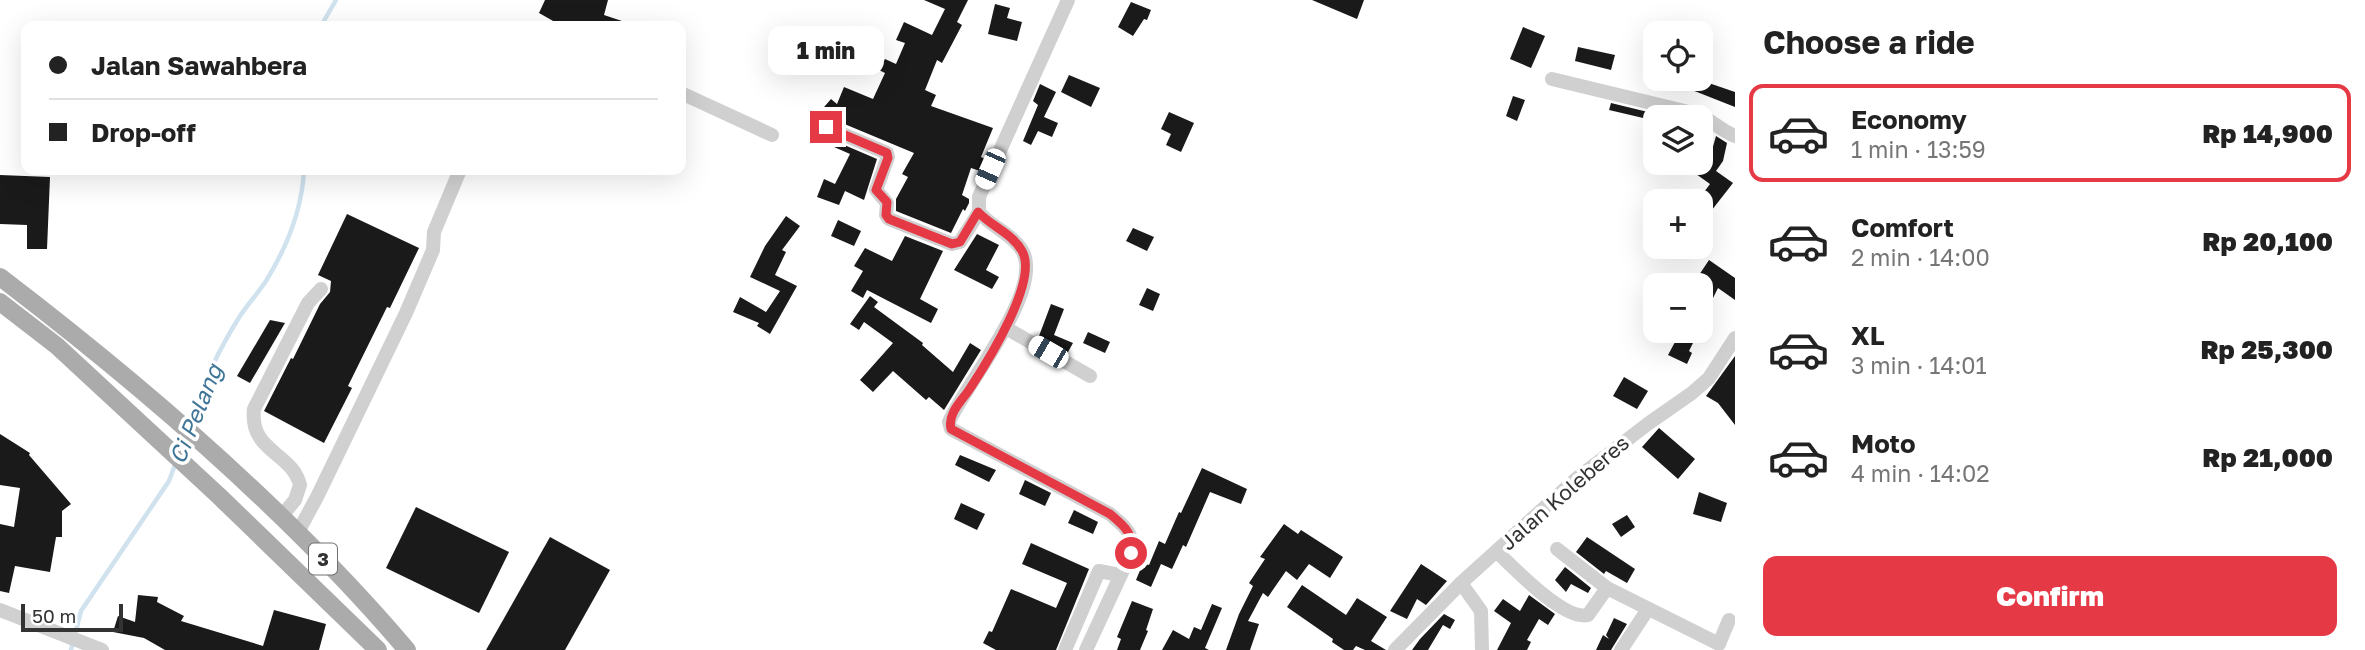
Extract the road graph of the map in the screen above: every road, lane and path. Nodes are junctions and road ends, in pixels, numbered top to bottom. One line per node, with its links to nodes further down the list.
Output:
1 (1068, 0): 8 (street)
2 (1552, 79): 6 (street)
3 (686, 95): 5 (street)
4 (826, 127): 8 (street)
5 (772, 135)
6 (1735, 136)
7 (458, 175): 16 (street)
8 (978, 212): 12 (street)
9 (0, 277): 15 (main road, 3)
10 (321, 289): 15 (street)
11 (0, 302): 27 (main road, 3)
12 (1006, 328): 14 (street); 19 (street)
13 (1735, 338): 18 (street, Jalan Koleberes)
14 (1090, 376)
15 (280, 518): 16 (main road, 3)
16 (297, 534): 28 (main road, 3)
17 (1557, 549): 21 (street)
18 (1497, 552): 20 (street, Jalan Koleberes); 21 (street)
19 (1120, 575): 29 (street); 30 (street)
20 (1461, 583): 31 (street, Jalan Koleberes); 32 (street)
21 (1607, 588): 22 (street)
22 (1648, 609): 25 (street); 33 (street)
23 (0, 610): 26 (street)
24 (1729, 620): 25 (street)
25 (1717, 647)
26 (98, 649)
27 (378, 650)
28 (407, 650)
29 (1065, 650)
30 (1086, 650)
31 (1395, 650)
32 (1482, 650)
33 (1622, 650)

